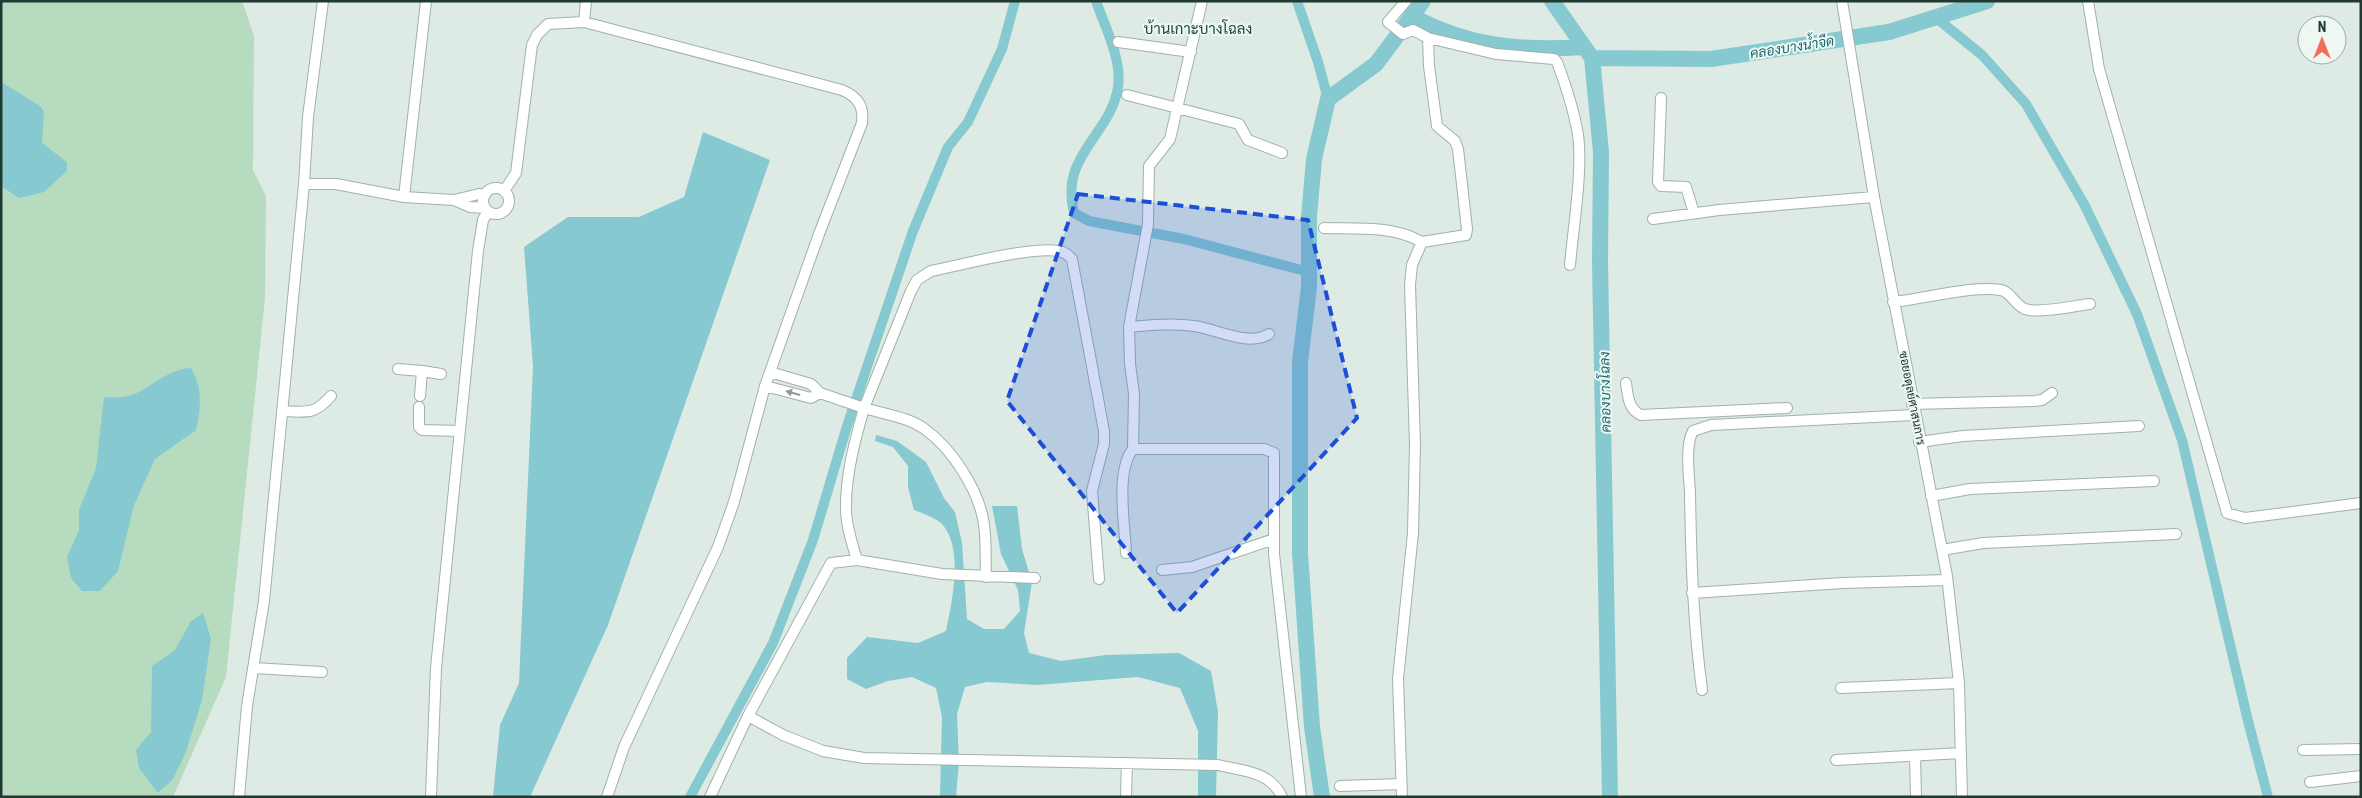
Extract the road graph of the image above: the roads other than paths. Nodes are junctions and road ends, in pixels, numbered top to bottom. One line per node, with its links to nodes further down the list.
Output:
1 (324, 1): 16 (street)
2 (426, 1): 19 (street)
3 (586, 1): 8 (street)
4 (1202, 1): 11 (street)
5 (1406, 1): 9 (street)
6 (1842, 1): 20 (street, ซอยอดุลย์ศาสนการ)
7 (2088, 1): 54 (street)
8 (584, 22): 17 (street); 34 (street)
9 (1428, 38): 26 (street); 27 (street)
10 (1118, 42): 11 (street)
11 (1191, 52): 14 (street)
12 (1127, 95): 14 (street)
13 (1661, 98): 23 (street)
14 (1178, 110): 15 (street); 30 (street)
15 (1282, 153)
16 (304, 184): 19 (street); 46 (street)
17 (504, 191): 18 (street); 22 (street)
18 (484, 195): 21 (street); 22 (street)
19 (404, 197): 21 (street)
20 (1874, 197): 23 (street); 28 (street, ซอยอดุลย์ศาสนการ)
21 (454, 200): 22 (street)
22 (486, 210): 49 (street)
23 (1694, 213): 24 (street)
24 (1653, 219)
25 (1324, 228): 26 (street)
26 (1422, 242): 80 (street)
27 (1570, 265)
28 (1894, 302): 29 (street); 42 (street, ซอยอดุลย์ศาสนการ)
29 (2090, 304)
30 (1129, 327): 31 (street); 51 (street)
31 (1269, 334)
32 (398, 369): 33 (street)
33 (422, 371): 35 (street); 41 (street)
34 (770, 372): 37 (street); 39 (street)
35 (441, 374)
36 (1626, 383): 45 (street)
37 (765, 386): 39 (street, one-way to 37); 84 (street)
38 (2052, 392): 42 (street)
39 (820, 393): 43 (street)
40 (331, 396): 46 (street)
41 (420, 396)
42 (1912, 404): 47 (street, ซอยอดุลย์ศาสนการ)
43 (860, 407): 59 (street); 61 (street); 63 (street)
44 (420, 408): 49 (street)
45 (1787, 408)
46 (282, 411): 66 (street)
47 (1914, 415): 50 (street, ซอยอดุลย์ศาสนการ); 65 (street)
48 (2139, 426): 50 (street)
49 (460, 430): 83 (street)
50 (1920, 442): 53 (street, ซอยอดุลย์ศาสนการ)
51 (1133, 449): 56 (street); 58 (street)
52 (2154, 481): 53 (street)
53 (1931, 496): 57 (street, ซอยอดุลย์ศาสนการ)
54 (2361, 503)
55 (2176, 534): 57 (street)
56 (1274, 539): 60 (street); 88 (street)
57 (1942, 550): 64 (street, ซอยอดุลย์ศาสนการ)
58 (1126, 553)
59 (857, 560): 61 (street); 71 (street)
60 (1162, 570)
61 (986, 577): 62 (street)
62 (1035, 578)
63 (1099, 579)
64 (1947, 580): 65 (street); 68 (street, ซอยอดุลย์ศาสนการ)
65 (1692, 593): 70 (street)
66 (253, 668): 67 (street); 82 (street)
67 (322, 672)
68 (1959, 683): 69 (street); 74 (street, ซอยอดุลย์ศาสนการ)
69 (1841, 688)
70 (1702, 690)
71 (748, 716): 77 (street); 85 (street)
72 (2361, 749): 73 (street)
73 (2303, 750)
74 (1961, 753): 75 (street); 91 (street, ซอยอดุลย์ศาสนการ)
75 (1915, 756): 76 (street); 90 (street)
76 (1836, 760)
77 (1127, 763): 86 (street); 87 (street)
78 (2361, 776): 79 (street)
79 (2310, 782)
80 (1401, 784): 81 (street); 89 (street)
81 (1340, 786)
82 (239, 797)
83 (431, 797)
84 (608, 797)
85 (710, 797)
86 (1126, 797)
87 (1282, 797)
88 (1301, 797)
89 (1402, 797)
90 (1916, 797)
91 (1962, 797)

